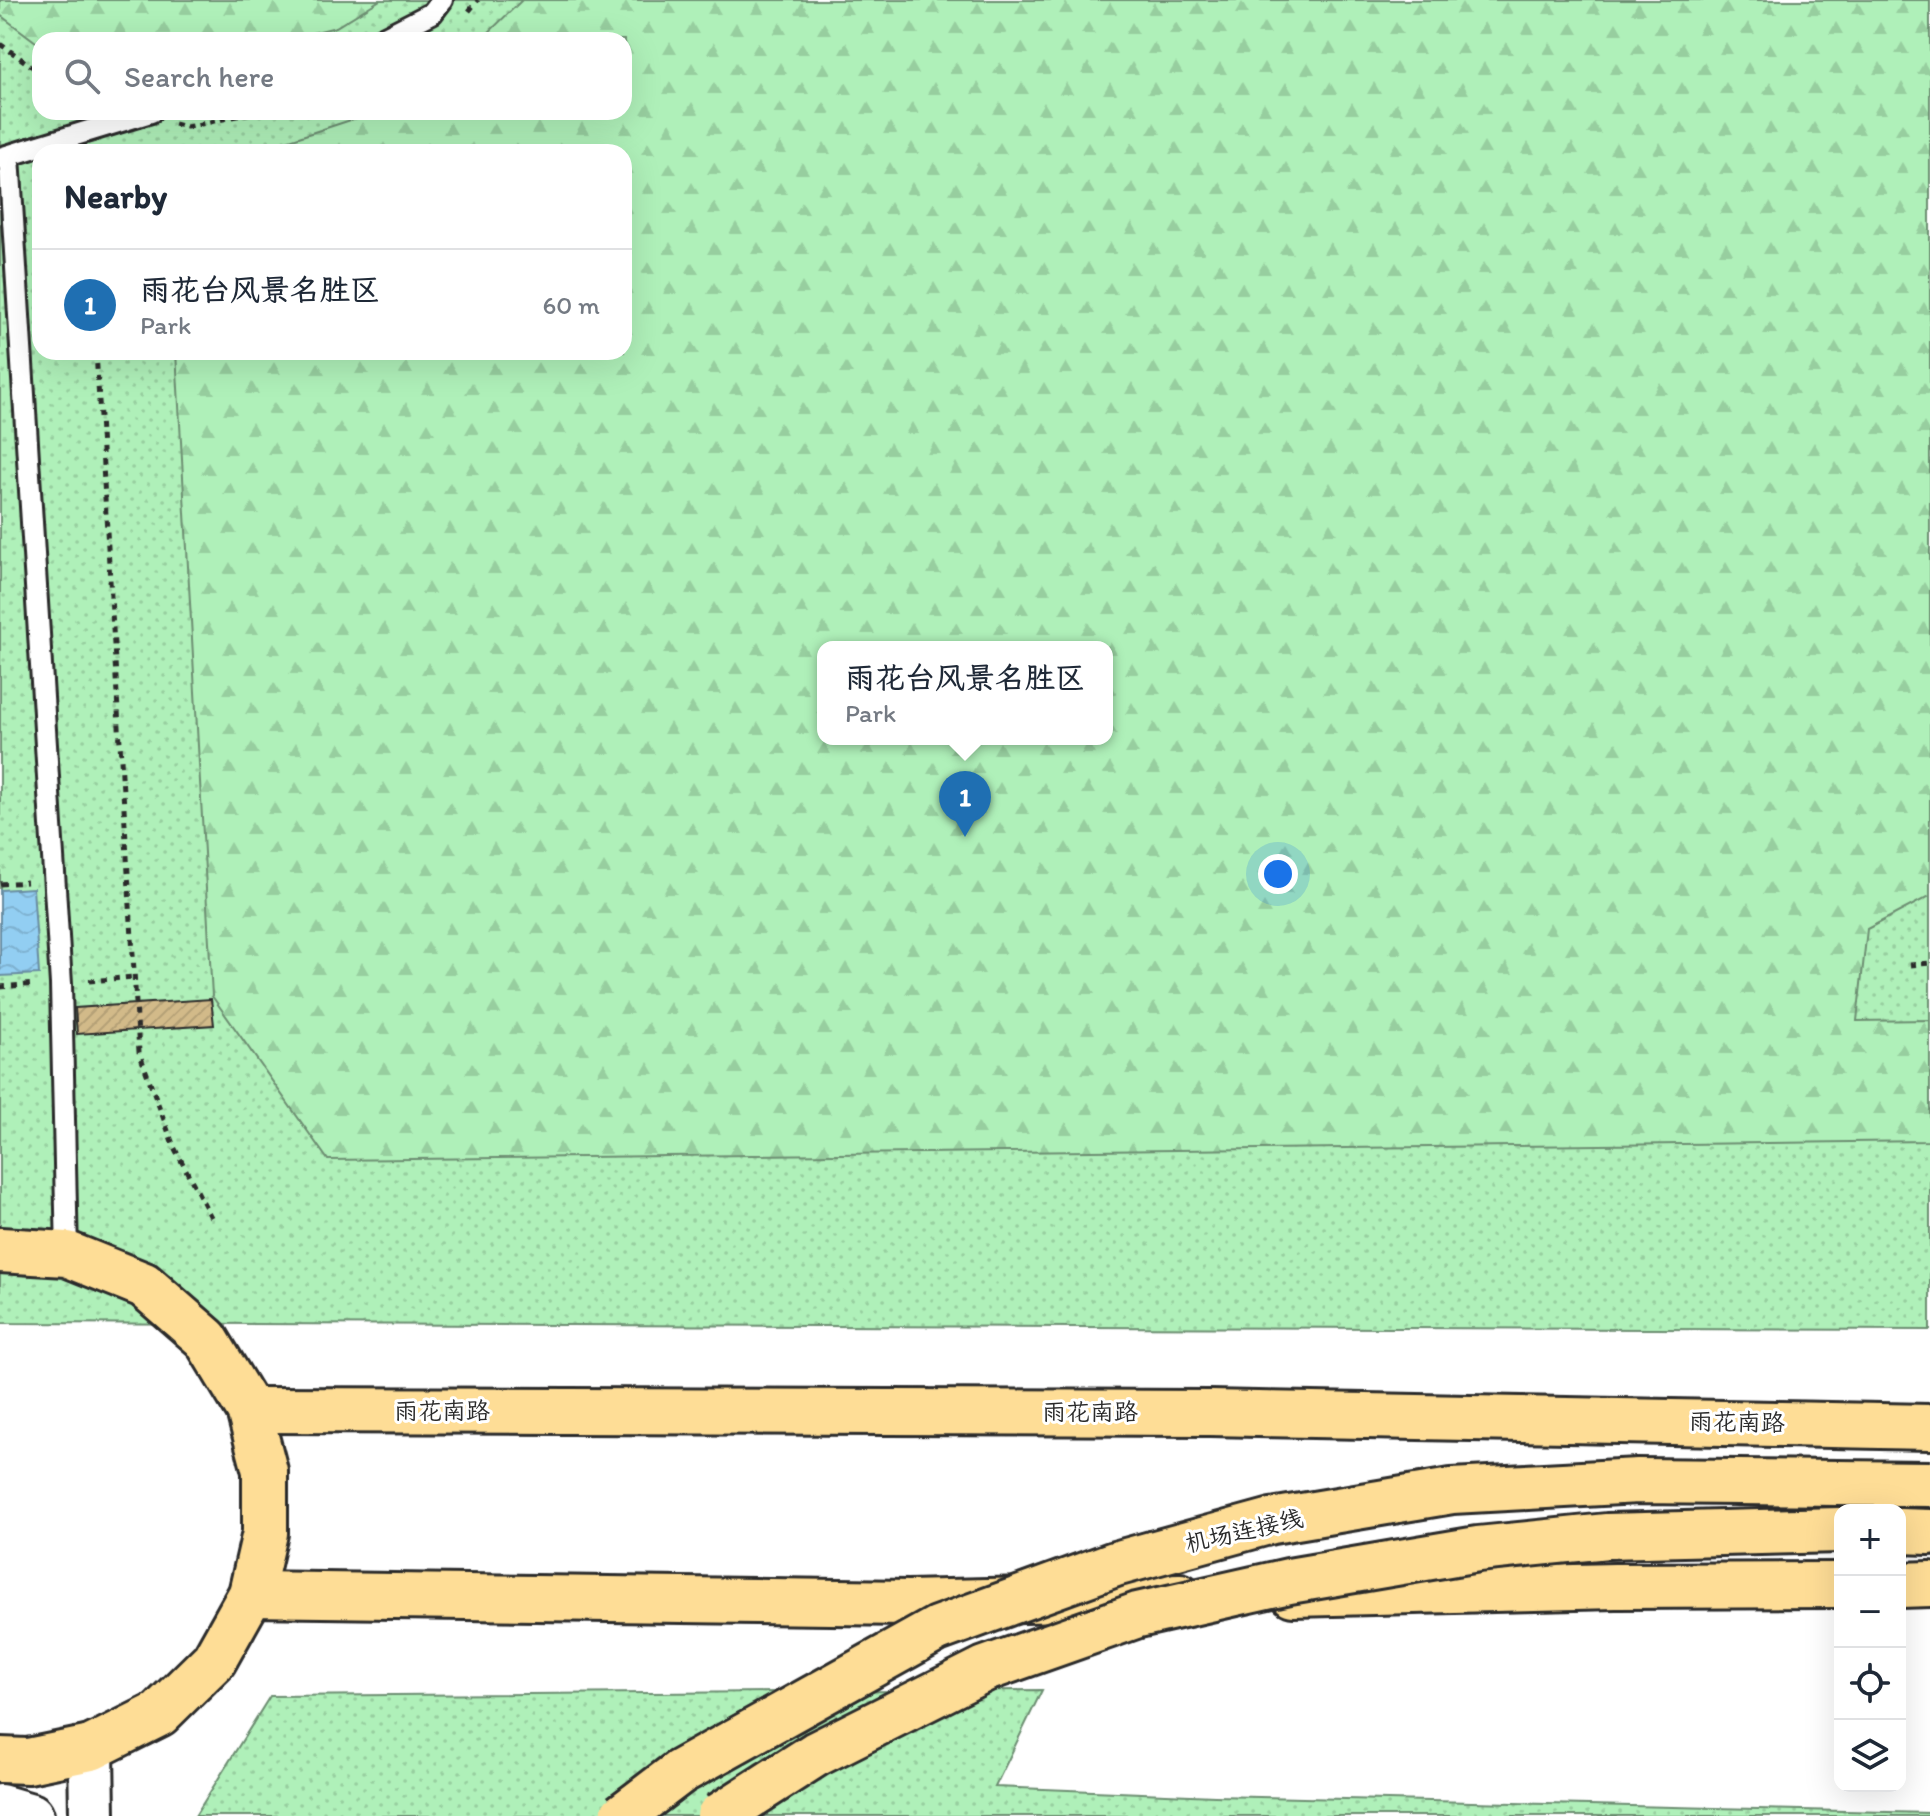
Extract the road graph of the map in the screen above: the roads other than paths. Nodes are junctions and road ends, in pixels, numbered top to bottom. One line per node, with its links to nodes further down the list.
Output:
1 (442, 0): 2 (lane)
2 (395, 32)
3 (124, 120): 4 (lane)
4 (46, 144)
5 (32, 148): 6 (lane)
6 (4, 157): 8 (lane)
7 (0, 1250): 8 (main road)
8 (67, 1254): 9 (main road)
9 (249, 1410): 10 (main road, 雨花南路); 18 (main road)
10 (1930, 1427)
11 (1930, 1484): 24 (main road, 机场连接线, bridge)
12 (1834, 1530): 25 (main road, bridge)
13 (1906, 1531): 14 (main road)
14 (1930, 1532)
15 (1930, 1584): 17 (main road)
16 (1834, 1585): 18 (main road)
17 (1906, 1585)
18 (251, 1594): 19 (main road)
19 (91, 1748): 20 (main road); 23 (main road)
20 (0, 1760)
21 (0, 1807): 22 (main road)
22 (31, 1816)
23 (92, 1816)
24 (622, 1816)
25 (719, 1816)

